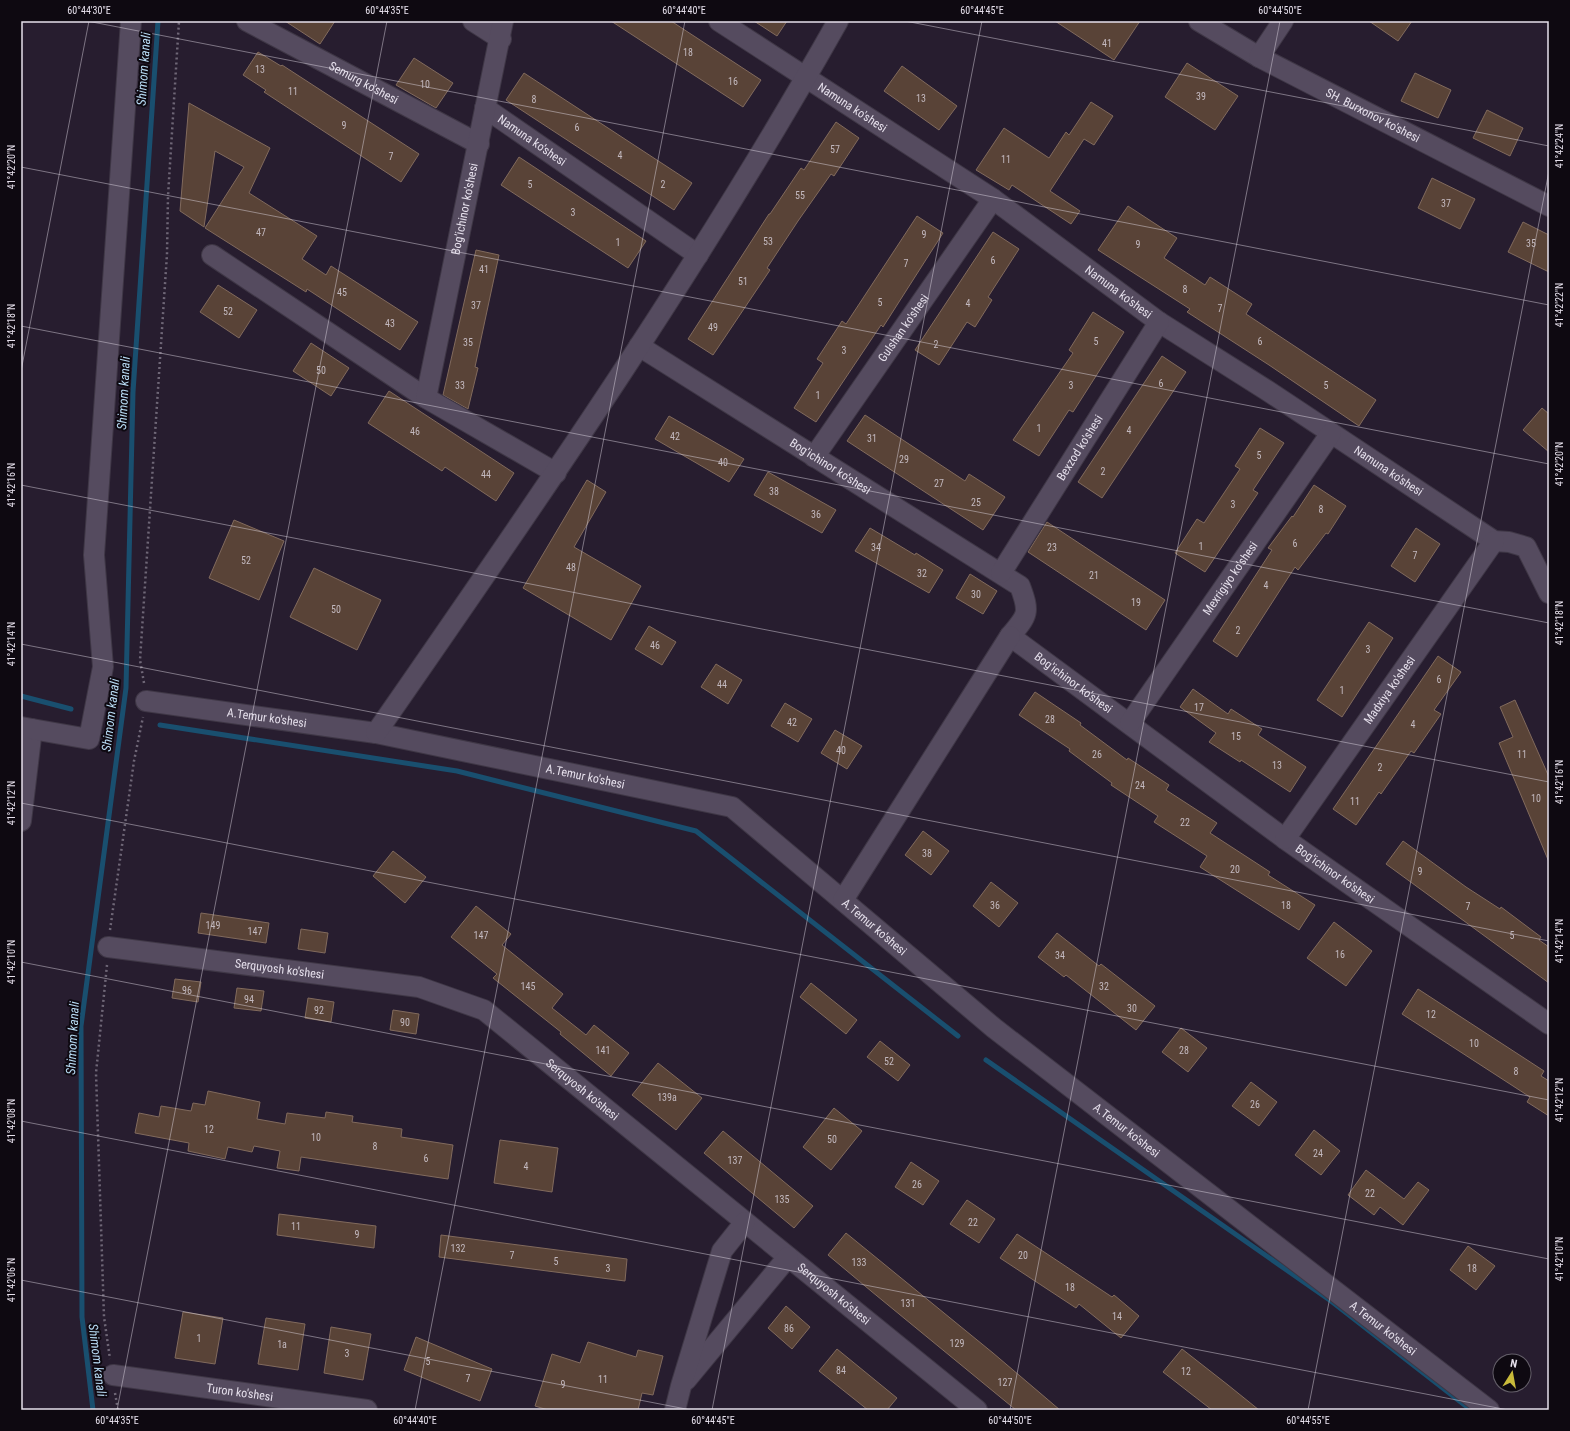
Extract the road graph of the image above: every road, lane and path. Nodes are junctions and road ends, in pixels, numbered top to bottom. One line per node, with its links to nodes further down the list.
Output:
1 (130, 21): 29 (street)
2 (248, 21): 12 (street, Semurg ko'shesi)
3 (473, 21): 8 (street)
4 (719, 21): 10 (street, Namuna ko'shesi)
5 (838, 21): 10 (street)
6 (1199, 21): 9 (street, SH. Burxonov ko'shesi)
7 (1283, 21): 9 (street)
8 (502, 30): 11 (street, Bog'ichinor ko'shesi)
9 (1259, 57): 14 (street, SH. Burxonov ko'shesi)
10 (807, 77): 13 (street, Namuna ko'shesi); 16 (street)
11 (485, 108): 12 (street, Bog'ichinor ko'shesi); 16 (street, Namuna ko'shesi)
12 (479, 144): 19 (street, Bog'ichinor ko'shesi)
13 (993, 199): 17 (street, Namuna ko'shesi); 21 (street, Gulshan ko'shesi)
14 (1549, 206)
15 (212, 255): 19 (street)
16 (698, 255): 18 (street)
17 (1159, 322): 20 (street, Namuna ko'shesi); 24 (street, Bexzod ko'shesi)
18 (639, 346): 21 (street, Bog'ichinor ko'shesi); 22 (street)
19 (426, 398): 22 (street)
20 (1331, 433): 23 (street, Namuna ko'shesi); 28 (street, Mexrigiyo ko'shesi)
21 (814, 457): 24 (street, Bog'ichinor ko'shesi)
22 (556, 473): 30 (street)
23 (1494, 541): 25 (street, Namuna ko'shesi); 32 (street, Madxiya ko'shesi)
24 (1001, 573): 26 (street, Bog'ichinor ko'shesi)
25 (1549, 594)
26 (1010, 636): 28 (street, Bog'ichinor ko'shesi); 33 (street)
27 (146, 701): 30 (street, A.Temur ko'shesi)
28 (1130, 723): 32 (street, Bog'ichinor ko'shesi)
29 (27, 728): 31 (street)
30 (376, 733): 33 (street, A.Temur ko'shesi)
31 (21, 821)
32 (1285, 839): 35 (street, Bog'ichinor ko'shesi)
33 (843, 900): 43 (street, A.Temur ko'shesi)
34 (108, 947): 36 (street, Serquyosh ko'shesi)
35 (1549, 1024)
36 (745, 1222): 37 (street, Serquyosh ko'shesi); 39 (street)
37 (788, 1257): 39 (street); 42 (street, Serquyosh ko'shesi)
38 (113, 1375): 40 (street, Turon ko'shesi)
39 (680, 1386): 41 (street)
40 (367, 1410)
41 (675, 1410)
42 (976, 1410)
43 (1489, 1410)

